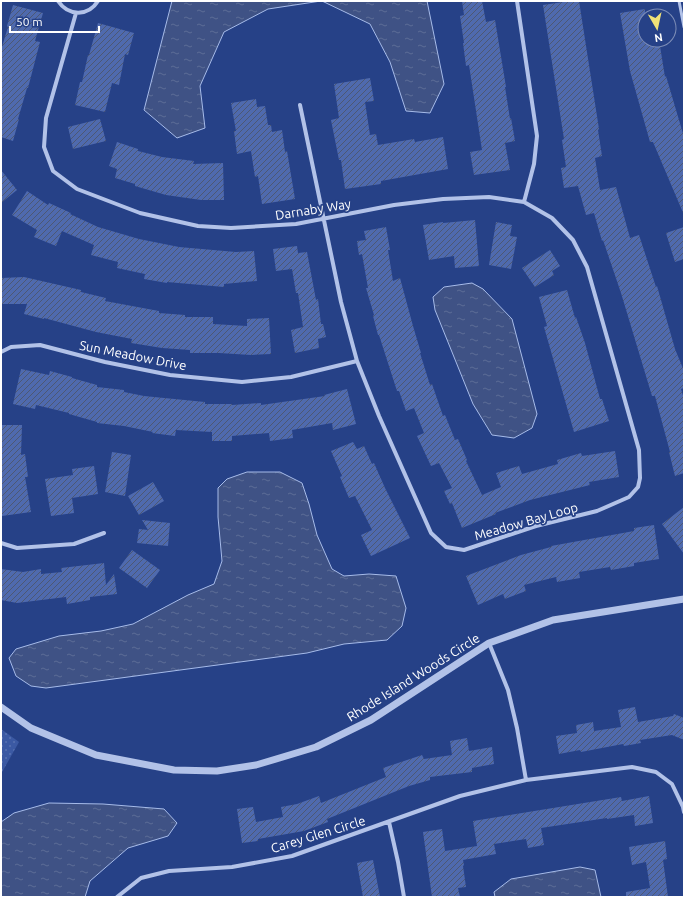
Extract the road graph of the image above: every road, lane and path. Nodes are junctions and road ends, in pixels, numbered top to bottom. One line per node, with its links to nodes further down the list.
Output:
1 (58, 1): 5 (street)
2 (98, 1): 5 (street)
3 (517, 1): 8 (street)
4 (679, 1): 6 (lane)
5 (76, 13): 9 (street, Darnaby Way)
6 (684, 27)
7 (300, 105): 9 (street, Meadow Bay Loop)
8 (524, 202): 9 (street, Darnaby Way); 11 (street, Meadow Bay Loop)
9 (324, 218): 11 (street, Meadow Bay Loop)
10 (1, 352): 11 (street, Sun Meadow Drive)
11 (356, 361)
12 (104, 533): 13 (street)
13 (1, 543)
14 (684, 599): 15 (street, Rhode Island Woods Circle)
15 (489, 643): 16 (street, Rhode Island Woods Circle); 17 (street)
16 (1, 706)
17 (526, 780): 18 (street, Carey Glen Circle); 19 (street, Carey Glen Circle)
18 (684, 812)
19 (389, 822): 20 (street, Carey Glen Circle); 21 (street)
20 (117, 897)
21 (404, 897)

